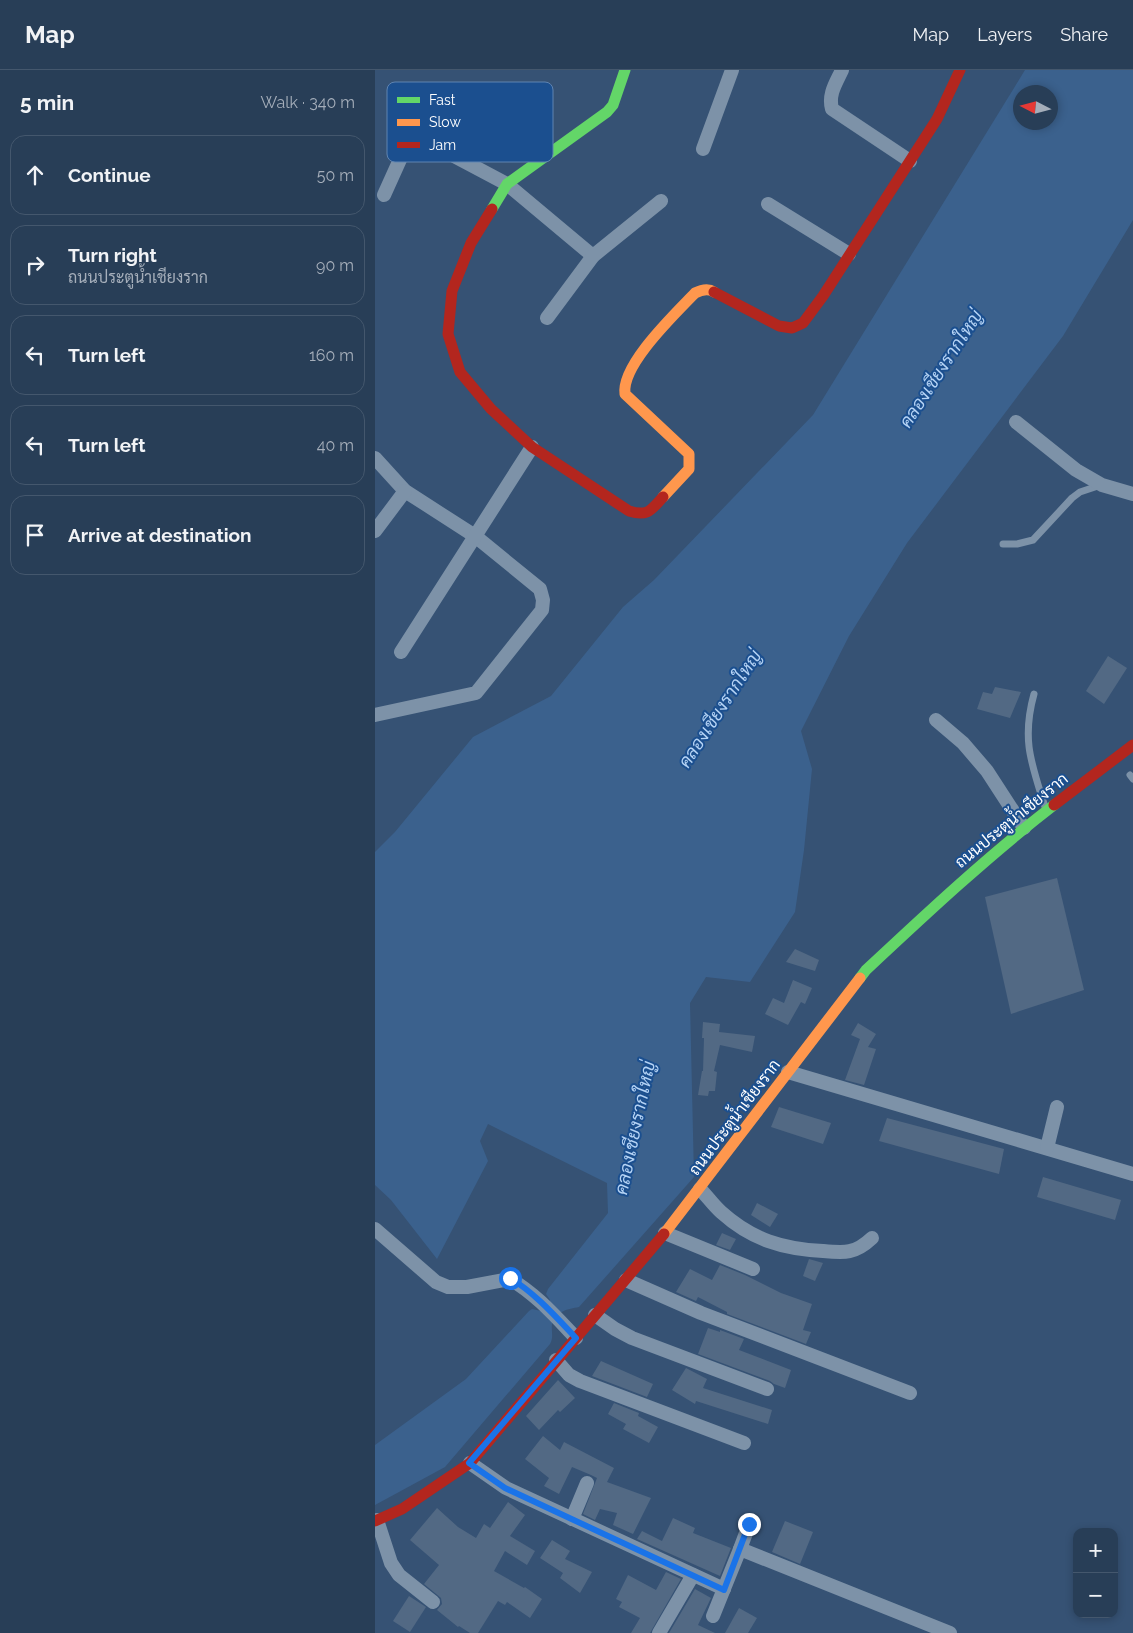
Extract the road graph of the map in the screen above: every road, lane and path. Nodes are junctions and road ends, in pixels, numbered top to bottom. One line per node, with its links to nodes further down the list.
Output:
1 (625, 70): 6 (street)
2 (732, 70): 5 (street)
3 (843, 70): 7 (street)
4 (960, 70): 7 (street)
5 (703, 149)
6 (553, 151)
7 (910, 161): 15 (street)
8 (399, 162): 12 (street)
9 (466, 162): 11 (street)
10 (538, 162): 11 (street)
11 (507, 184): 16 (street); 19 (street)
12 (384, 195)
13 (661, 202): 16 (street)
14 (768, 204): 15 (street)
15 (849, 254): 19 (street)
16 (593, 256): 17 (street)
17 (547, 318)
18 (1016, 422): 21 (street)
19 (532, 447): 25 (street)
20 (375, 458): 22 (street)
21 (1102, 485): 23 (street); 26 (lane)
22 (405, 491): 24 (street); 25 (street)
23 (1133, 494)
24 (375, 531)
25 (475, 536): 27 (street); 29 (street)
26 (1003, 544)
27 (401, 652)
28 (1033, 694): 32 (lane)
29 (375, 715)
30 (936, 720): 33 (street)
31 (1133, 745): 32 (street, ถนนประตูน้ำเชียงราก)
32 (1046, 810): 33 (street, ถนนประตูน้ำเชียงราก)
33 (1024, 828): 34 (street, ถนนประตูน้ำเชียงราก)
34 (788, 1072): 36 (street); 38 (street, ถนนประตูน้ำเชียงราก)
35 (1057, 1107): 36 (street)
36 (1047, 1148): 37 (street)
37 (1133, 1174)
38 (700, 1189): 40 (street, ถนนประตูน้ำเชียงราก); 41 (street)
39 (375, 1229): 45 (street)
40 (665, 1233): 42 (street); 43 (street, ถนนประตูน้ำเชียงราก)
41 (872, 1238)
42 (753, 1269)
43 (626, 1280): 44 (street, ถนนประตูน้ำเชียงราก); 48 (street)
44 (595, 1315): 45 (street, ถนนประตูน้ำเชียงราก); 47 (street)
45 (576, 1338): 46 (street, ถนนประตูน้ำเชียงราก)
46 (556, 1360): 49 (street); 50 (street, ถนนประตูน้ำเชียงราก)
47 (767, 1389)
48 (910, 1393)
49 (744, 1444)
50 (469, 1463): 52 (street); 53 (street, ถนนประตูน้ำเชียงราก)
51 (587, 1483): 52 (street)
52 (572, 1519): 56 (street)
53 (376, 1520): 58 (street)
54 (749, 1524): 55 (street)
55 (740, 1550): 57 (street); 61 (street)
56 (693, 1575): 57 (street); 60 (street)
57 (724, 1590): 59 (street)
58 (433, 1602)
59 (713, 1616)
60 (659, 1633)
61 (950, 1633)

